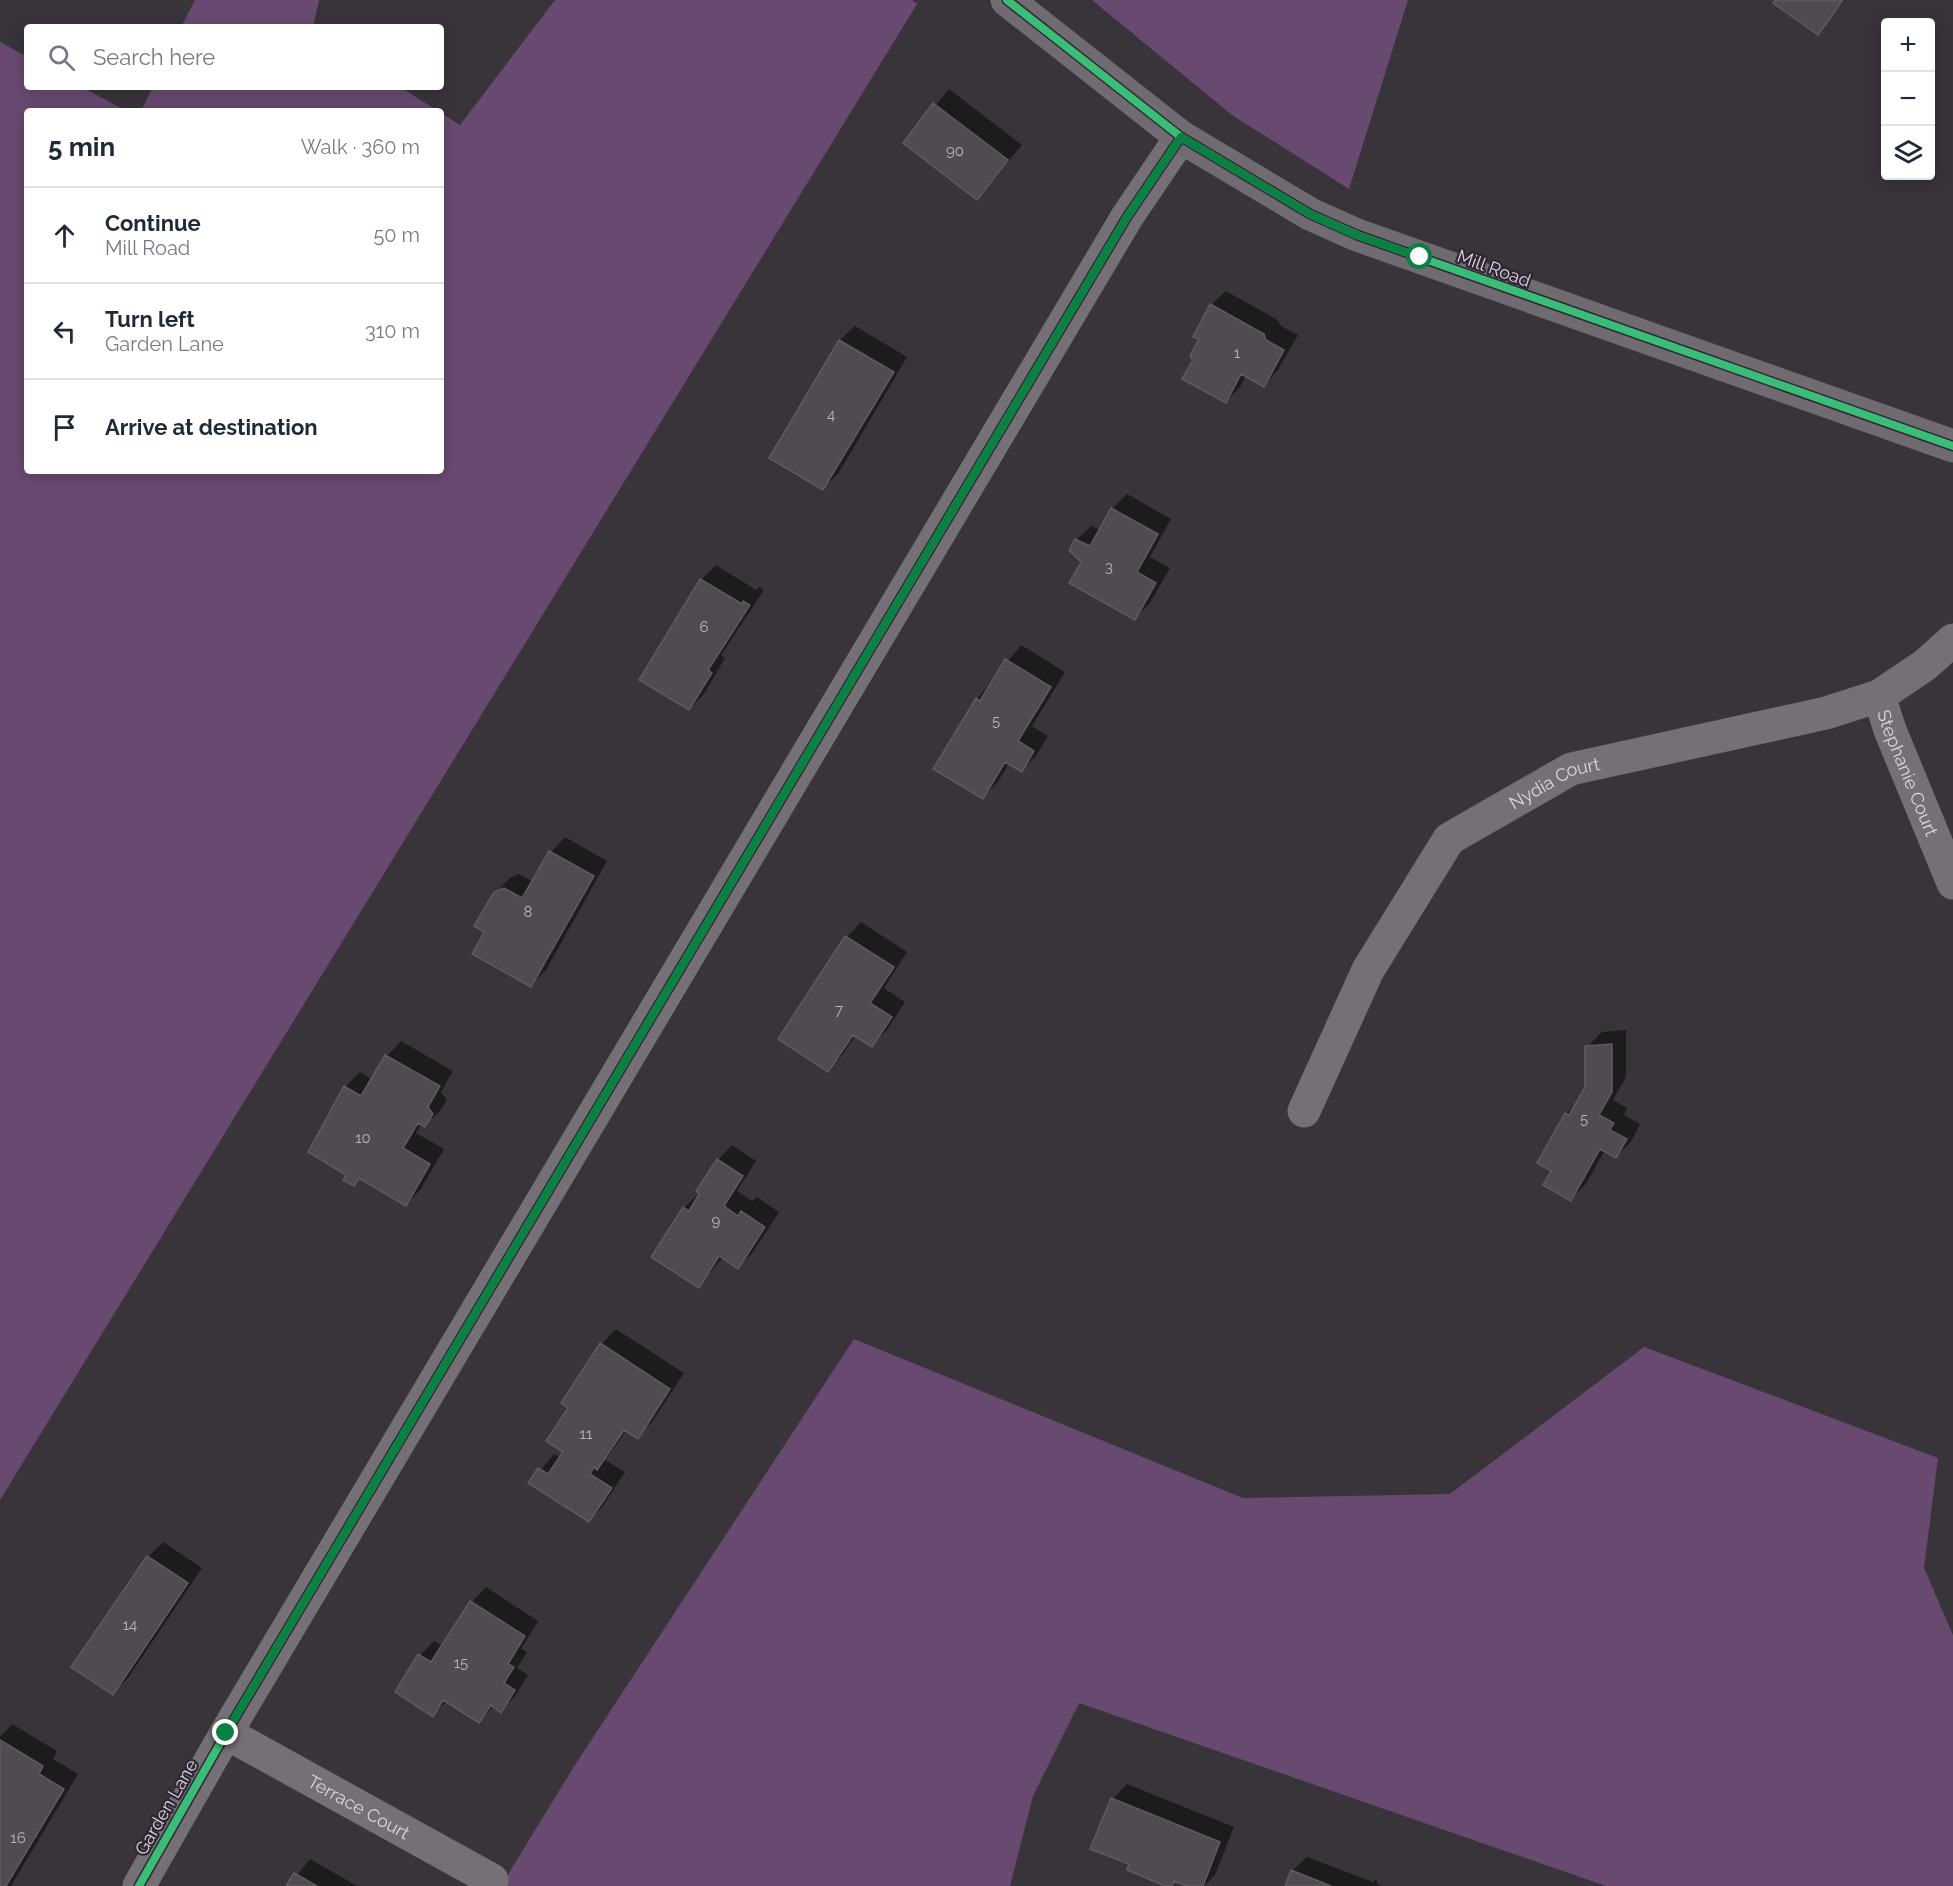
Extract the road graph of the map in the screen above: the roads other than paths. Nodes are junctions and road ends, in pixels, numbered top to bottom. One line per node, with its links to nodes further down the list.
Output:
1 (1006, 0): 2 (main road, Mill Road)
2 (1181, 137): 3 (main road, Mill Road); 8 (street, Garden Lane)
3 (1953, 446)
4 (1953, 640): 5 (street, Nydia Court)
5 (1880, 696): 6 (street, Stephanie Court); 7 (street, Nydia Court)
6 (1953, 884)
7 (1304, 1111)
8 (226, 1733): 9 (street, Terrace Court); 10 (street, Garden Lane)
9 (492, 1880)
10 (139, 1886)

